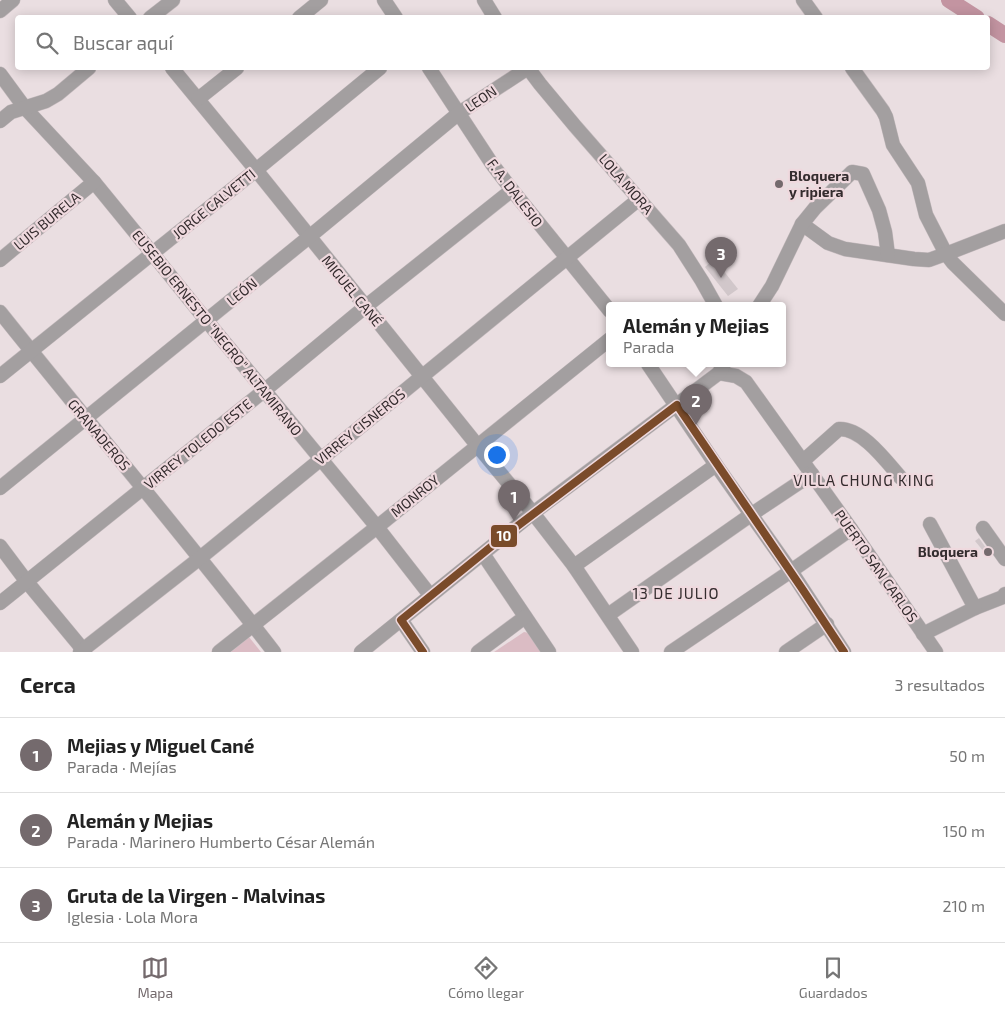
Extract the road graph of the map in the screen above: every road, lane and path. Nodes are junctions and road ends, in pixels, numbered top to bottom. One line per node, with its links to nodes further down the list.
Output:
1 (13, 0): 8 (street)
2 (115, 0): 9 (street)
3 (173, 0): 10 (street)
4 (321, 0): 11 (street)
5 (384, 0): 12 (street)
6 (484, 0): 13 (street)
7 (803, 0): 14 (street)
8 (0, 11)
9 (128, 15)
10 (154, 15)
11 (303, 15)
12 (394, 15)
13 (493, 15)
14 (814, 15)
15 (87, 70): 25 (street)
16 (174, 70): 24 (street, MIGUEL CANÉ)
17 (234, 70): 24 (street)
18 (378, 70): 28 (street, JORGE CALVETTI)
19 (430, 70): 26 (street, F. A. DALESIO)
20 (525, 70): 26 (street, LEON)
21 (530, 70): 31 (street, LOLA MORA)
22 (853, 70): 36 (street)
23 (0, 74): 25 (street, EUSEBIO ERNESTO "NEGRO" ALTAMIRANO)
24 (198, 99): 28 (street, MIGUEL CANÉ)
25 (25, 108): 27 (street); 29 (street, EUSEBIO ERNESTO "NEGRO" ALTAMIRANO)
26 (459, 113): 30 (street, F. A. DALESIO); 34 (street, LEÓN)
27 (0, 121)
28 (256, 170): 34 (street, MIGUEL CANÉ); 35 (street, JORGE CALVETTI)
29 (94, 182): 35 (street, EUSEBIO ERNESTO "NEGRO" ALTAMIRANO); 39 (street, LUIS BURELA)
30 (512, 190): 38 (street, F. A. DALESIO); 42 (street, VIRREY TOLEDO ESTE)
31 (639, 199): 38 (street, VIRREY CISNEROS); 40 (street, LOLA MORA)
32 (802, 224): 37 (street); 37 (street); 41 (street)
33 (1005, 231): 36 (street)
34 (310, 237): 42 (street, MIGUEL CANÉ); 46 (street, LEÓN)
35 (152, 254): 46 (street, EUSEBIO ERNESTO "NEGRO" ALTAMIRANO); 48 (street, JORGE CALVETTI)
36 (946, 254): 37 (street); 45 (street)
37 (888, 255)
38 (566, 258): 43 (street, F. A. DALESIO); 52 (street, VIRREY CISNEROS)
39 (0, 260)
40 (714, 302)
41 (762, 302)
42 (365, 306): 52 (street, MIGUEL CANÉ); 53 (street, VIRREY TOLEDO ESTE)
43 (606, 306)
44 (0, 312): 48 (street, GRANADEROS)
45 (1005, 314)
46 (206, 320): 53 (street, EUSEBIO ERNESTO "NEGRO" ALTAMIRANO); 55 (street, LEÓN)
47 (606, 342): 56 (street, MONROY)
48 (31, 351): 51 (street, JORGE CALVETTI); 55 (street, GRANADEROS)
49 (650, 367): 54 (street)
50 (722, 368): 54 (street); 58 (street, PUERTO SAN CARLOS)
51 (0, 376)
52 (421, 376): 56 (street, MIGUEL CANÉ); 57 (street, VIRREY CISNEROS)
53 (265, 390): 57 (street, EUSEBIO ERNESTO "NEGRO" ALTAMIRANO); 62 (street, VIRREY TOLEDO ESTE)
54 (677, 405): 59 (street); 64 (street)
55 (85, 418): 62 (street, GRANADEROS); 63 (street, LEÓN)
56 (477, 445): 64 (street, MIGUEL CANÉ); 67 (street, MONROY)
57 (321, 459): 67 (street, EUSEBIO ERNESTO "NEGRO" ALTAMIRANO); 72 (street, VIRREY CISNEROS)
58 (803, 461): 60 (street, PUERTO SAN CARLOS); 61 (street)
59 (716, 465): 65 (street); 74 (street)
60 (812, 474): 65 (street); 69 (street, PUERTO SAN CARLOS)
61 (900, 478)
62 (143, 487): 72 (street, GRANADEROS); 76 (street, VIRREY TOLEDO ESTE)
63 (0, 488)
64 (534, 513): 71 (street); 74 (street, MIGUEL CANÉ)
65 (752, 514): 75 (street); 81 (street)
66 (930, 524): 80 (street)
67 (377, 527): 78 (street, EUSEBIO ERNESTO "NEGRO" ALTAMIRANO); 85 (street, MONROY)
68 (983, 528): 73 (street)
69 (851, 529): 75 (street); 86 (street, PUERTO SAN CARLOS)
70 (0, 546): 76 (street)
71 (483, 554): 78 (street); 82 (street)
72 (200, 558): 85 (street, GRANADEROS); 87 (street, VIRREY CISNEROS)
73 (1005, 559)
74 (574, 566): 81 (street, MIGUEL CANÉ)
75 (791, 572): 84 (street); 95 (street)
76 (27, 582): 79 (street, VIRREY TOLEDO ESTE); 87 (street)
77 (1005, 594): 80 (street)
78 (430, 595): 83 (street)
79 (0, 603)
80 (975, 608): 86 (street)
81 (608, 615): 94 (street, MIGUEL CANÉ)
82 (525, 617): 92 (street); 93 (street)
83 (401, 620): 90 (street); 91 (street)
84 (826, 624): 96 (street); 97 (street)
85 (253, 625): 88 (street, MONROY); 89 (street, GRANADEROS)
86 (927, 646)
87 (83, 651)
88 (219, 652)
89 (274, 652)
90 (361, 652)
91 (423, 652)
92 (478, 652)
93 (550, 652)
94 (632, 652)
95 (671, 652)
96 (786, 652)
97 (844, 652)

